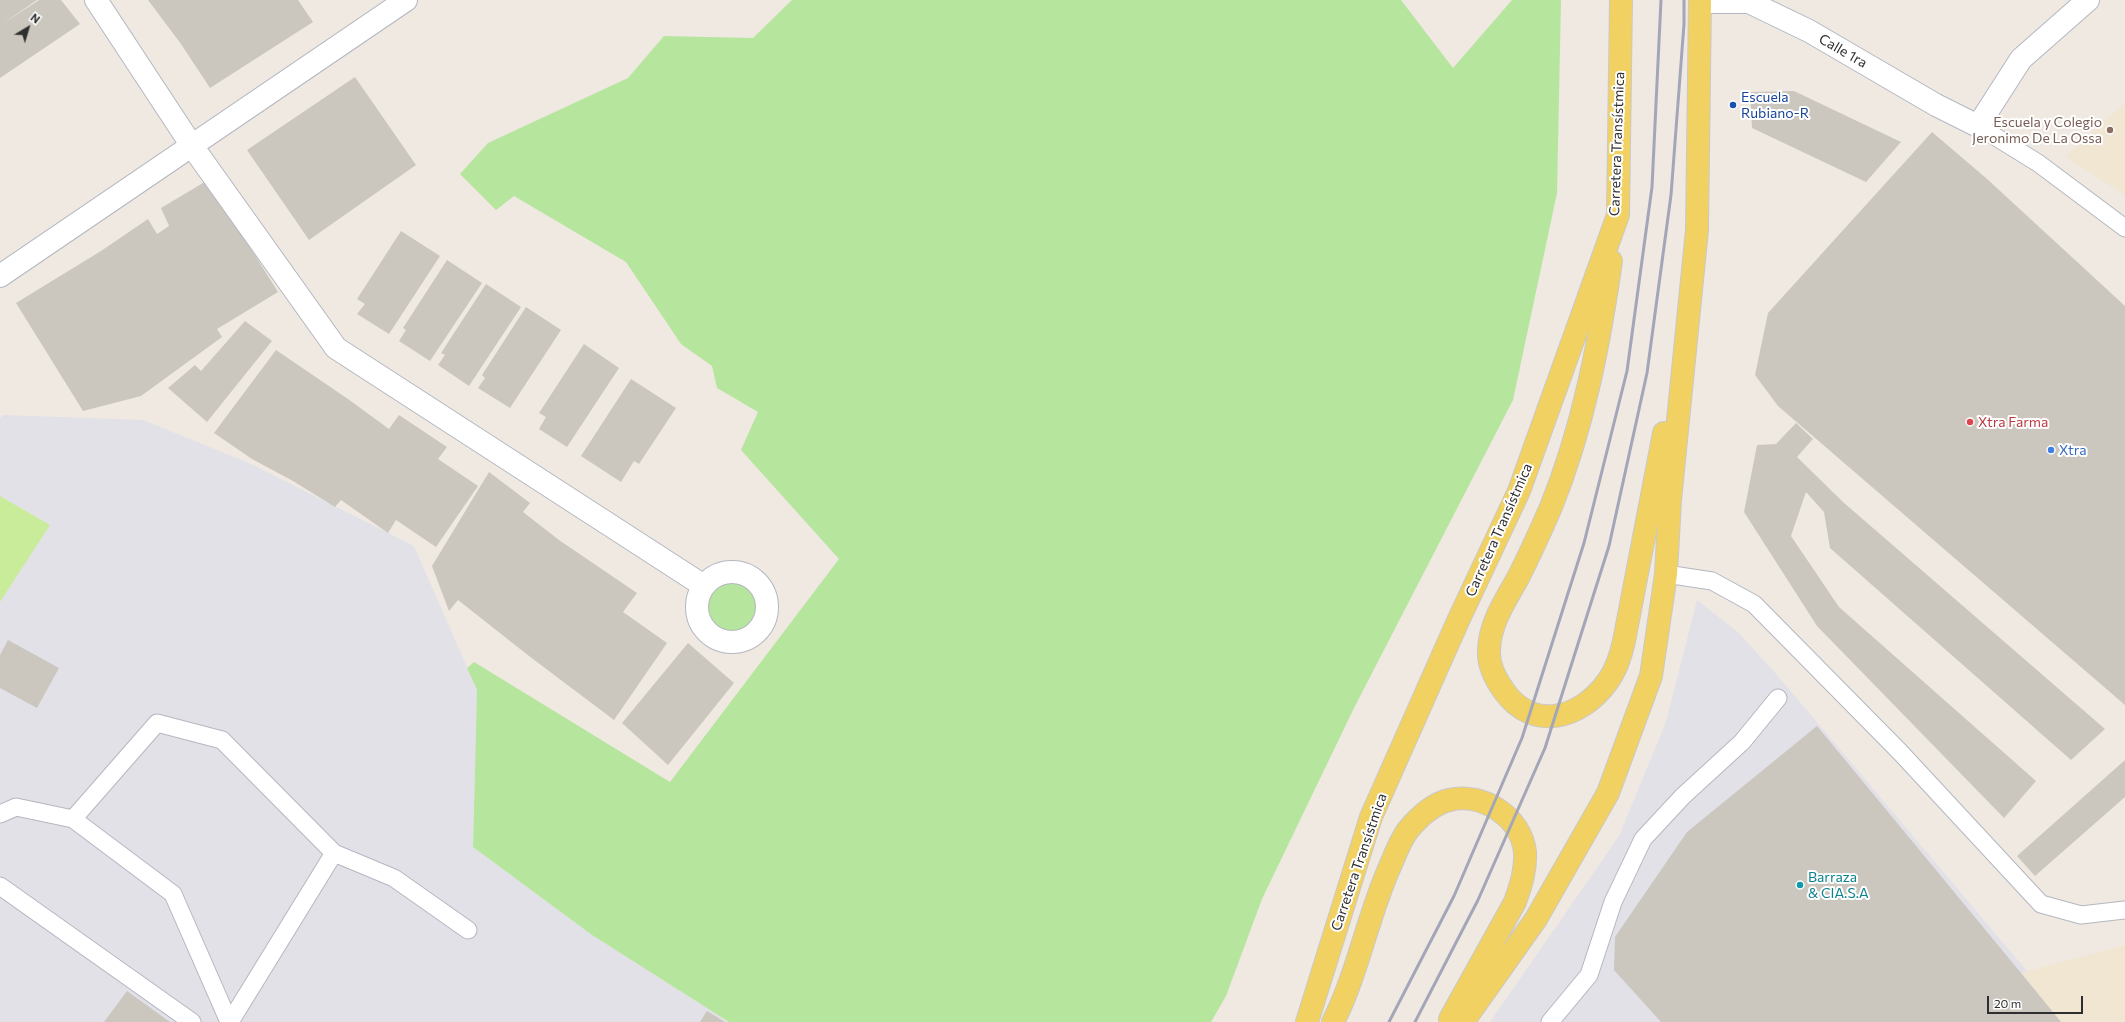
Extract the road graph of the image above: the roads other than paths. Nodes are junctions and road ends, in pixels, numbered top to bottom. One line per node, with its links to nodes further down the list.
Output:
1 (96, 0): 7 (street)
2 (406, 0): 7 (street)
3 (1621, 0): 8 (main road, Carretera Transístmica)
4 (2088, 0): 6 (street)
5 (1700, 1): 6 (street, Calle 1ra); 11 (main road)
6 (1978, 126): 9 (lane)
7 (192, 146): 10 (street); 13 (street)
8 (1618, 215): 11 (main road); 23 (main road, Carretera Transístmica)
9 (2125, 228)
10 (0, 276)
11 (1687, 325): 12 (main road)
12 (1666, 574): 19 (lane); 26 (main road)
13 (704, 586)
14 (1778, 698): 27 (lane)
15 (0, 814): 16 (lane)
16 (73, 819): 17 (lane); 22 (lane)
17 (334, 853): 20 (lane); 22 (lane)
18 (0, 886): 21 (lane)
19 (2125, 910)
20 (468, 930)
21 (192, 1022)
22 (230, 1022)
23 (1307, 1022)
24 (1333, 1022): 25 (main road)
25 (1449, 1022)
26 (1463, 1022)
27 (1550, 1022)

